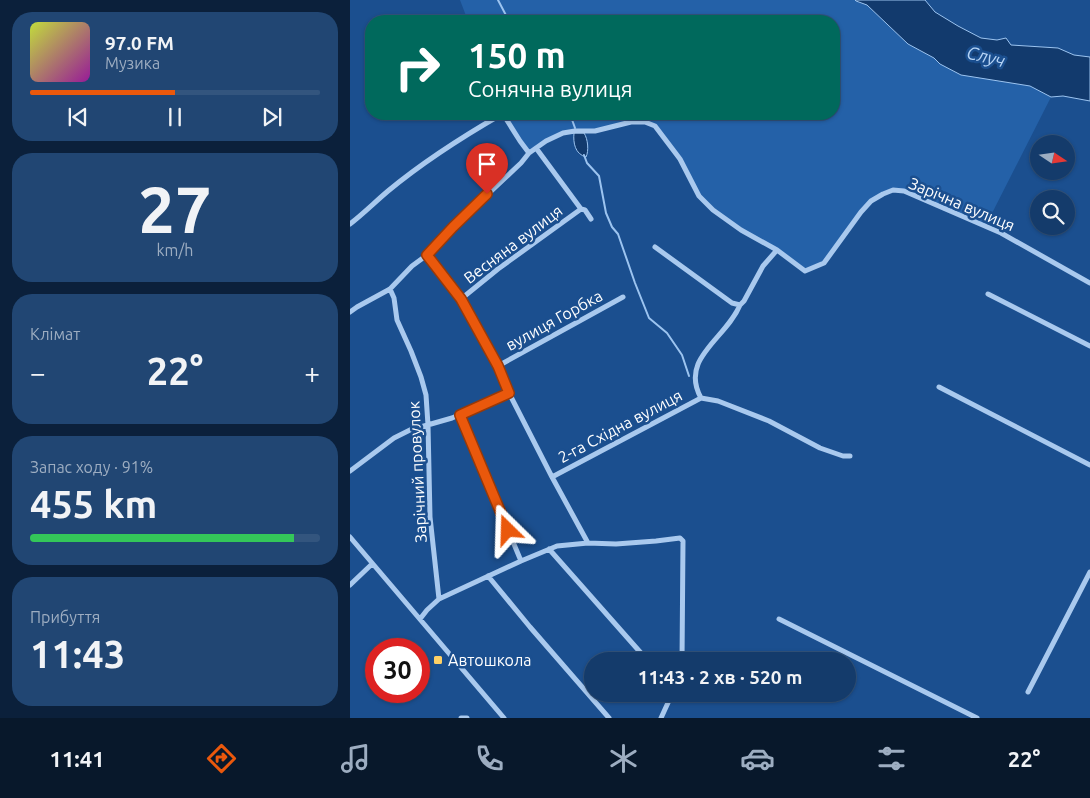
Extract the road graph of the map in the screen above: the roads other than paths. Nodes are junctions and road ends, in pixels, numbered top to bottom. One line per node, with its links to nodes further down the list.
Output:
1 (492, 120): 7 (street)
2 (506, 120): 4 (street)
3 (536, 148): 4 (street, Зарічна вулиця); 5 (street, Весняна вулиця); 9 (street, Зарічна вулиця)
4 (529, 153): 10 (street, Зарічна вулиця)
5 (581, 209): 6 (street, Весняна вулиця); 15 (street, Весняна вулиця)
6 (591, 219)
7 (350, 224)
8 (655, 247): 16 (street)
9 (777, 250): 11 (street, Зарічна вулиця); 16 (street, 2-га Східна вулиця)
10 (427, 255): 12 (street, Зарічна вулиця); 15 (street)
11 (1090, 283)
12 (390, 289): 17 (street, Зарічна вулиця); 24 (street, Зарічний провулок)
13 (988, 294): 18 (street)
14 (623, 297): 19 (street, вулиця Горбка)
15 (461, 299): 19 (street)
16 (740, 306): 22 (street, 2-га Східна вулиця)
17 (350, 312)
18 (1090, 346)
19 (498, 366): 21 (street)
20 (939, 387): 26 (street)
21 (509, 393): 23 (street); 28 (street)
22 (700, 398): 25 (street, 2-га Східна вулиця); 28 (street, 2-га Східна вулиця)
23 (460, 415): 24 (street); 32 (street)
24 (428, 425): 27 (street); 37 (street, Зарічний провулок)
25 (850, 456)
26 (1090, 465)
27 (350, 471)
28 (552, 477): 30 (street)
29 (350, 537): 33 (street)
30 (588, 543): 31 (street); 41 (street)
31 (549, 549): 32 (street); 40 (street)
32 (521, 561): 35 (street)
33 (372, 564): 36 (street); 38 (street)
34 (1090, 572): 42 (street)
35 (488, 576): 37 (street); 47 (street)
36 (350, 585)
37 (439, 599): 38 (street)
38 (420, 619): 46 (street)
39 (779, 619): 49 (street)
40 (640, 652)
41 (682, 652)
42 (1028, 692)
43 (668, 702): 48 (street)
44 (461, 718): 45 (street)
45 (467, 718)
46 (504, 718)
47 (609, 718)
48 (661, 718)
49 (977, 718)

